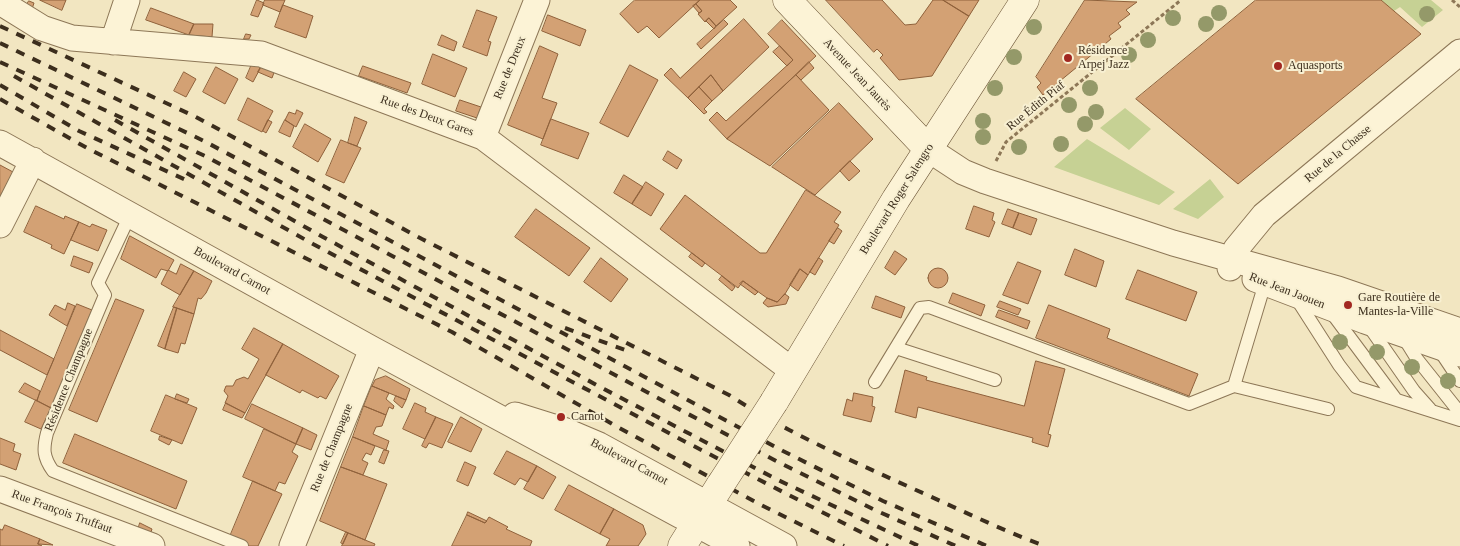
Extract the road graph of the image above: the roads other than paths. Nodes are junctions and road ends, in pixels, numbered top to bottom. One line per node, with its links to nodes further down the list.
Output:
1 (128, 0): 6 (street)
2 (537, 0): 8 (street, Rue de Dreux)
3 (787, 0): 10 (main road, Avenue Jean Jaurès)
4 (1025, 0): 10 (main road, Boulevard Roger Salengro)
5 (0, 2): 6 (street, Rue des Deux Gares)
6 (113, 42): 8 (street, Rue des Deux Gares)
7 (1460, 52): 14 (street, Rue de la Chasse)
8 (483, 137): 24 (street, Rue des Deux Gares)
9 (0, 143): 11 (street, Boulevard Carnot)
10 (928, 149): 14 (street, Rue Jean Jaouen); 24 (main road, Boulevard Roger Salengro)
11 (33, 160): 12 (street, Boulevard Carnot); 13 (street)
12 (130, 215): 22 (street, Boulevard Carnot); 37 (lane, Résidence Champagne)
13 (0, 225)
14 (1230, 263): 15 (street, Rue Jean Jaouen); 19 (street, Rue Jean Jaouen)
15 (1265, 283): 16 (street, Rue Jean Jaouen); 28 (lane)
16 (1293, 294): 17 (street, Rue Jean Jaouen); 29 (lane)
17 (1327, 306): 18 (street, Rue Jean Jaouen); 29 (lane)
18 (1365, 321): 20 (street, Rue Jean Jaouen); 31 (lane)
19 (1460, 331)
20 (1401, 333): 23 (street, Rue Jean Jaouen); 32 (lane)
21 (896, 348): 25 (lane); 27 (lane); 28 (lane)
22 (372, 349): 35 (street, Boulevard Carnot); 38 (street, Rue de Champagne)
23 (1449, 350): 26 (lane)
24 (793, 371): 35 (main road, Boulevard Roger Salengro, bridge)
25 (995, 380)
26 (1460, 381)
27 (875, 382)
28 (1234, 386): 30 (lane)
29 (1395, 398): 31 (lane)
30 (1328, 409)
31 (1430, 410): 33 (lane)
32 (1460, 412)
33 (1460, 420)
34 (0, 489): 36 (street, Rue François Truffaut)
35 (702, 515): 39 (street, Boulevard Carnot); 40 (street, Boulevard Carnot)
36 (152, 546)
37 (242, 546)
38 (292, 546)
39 (736, 546)
40 (784, 546)

